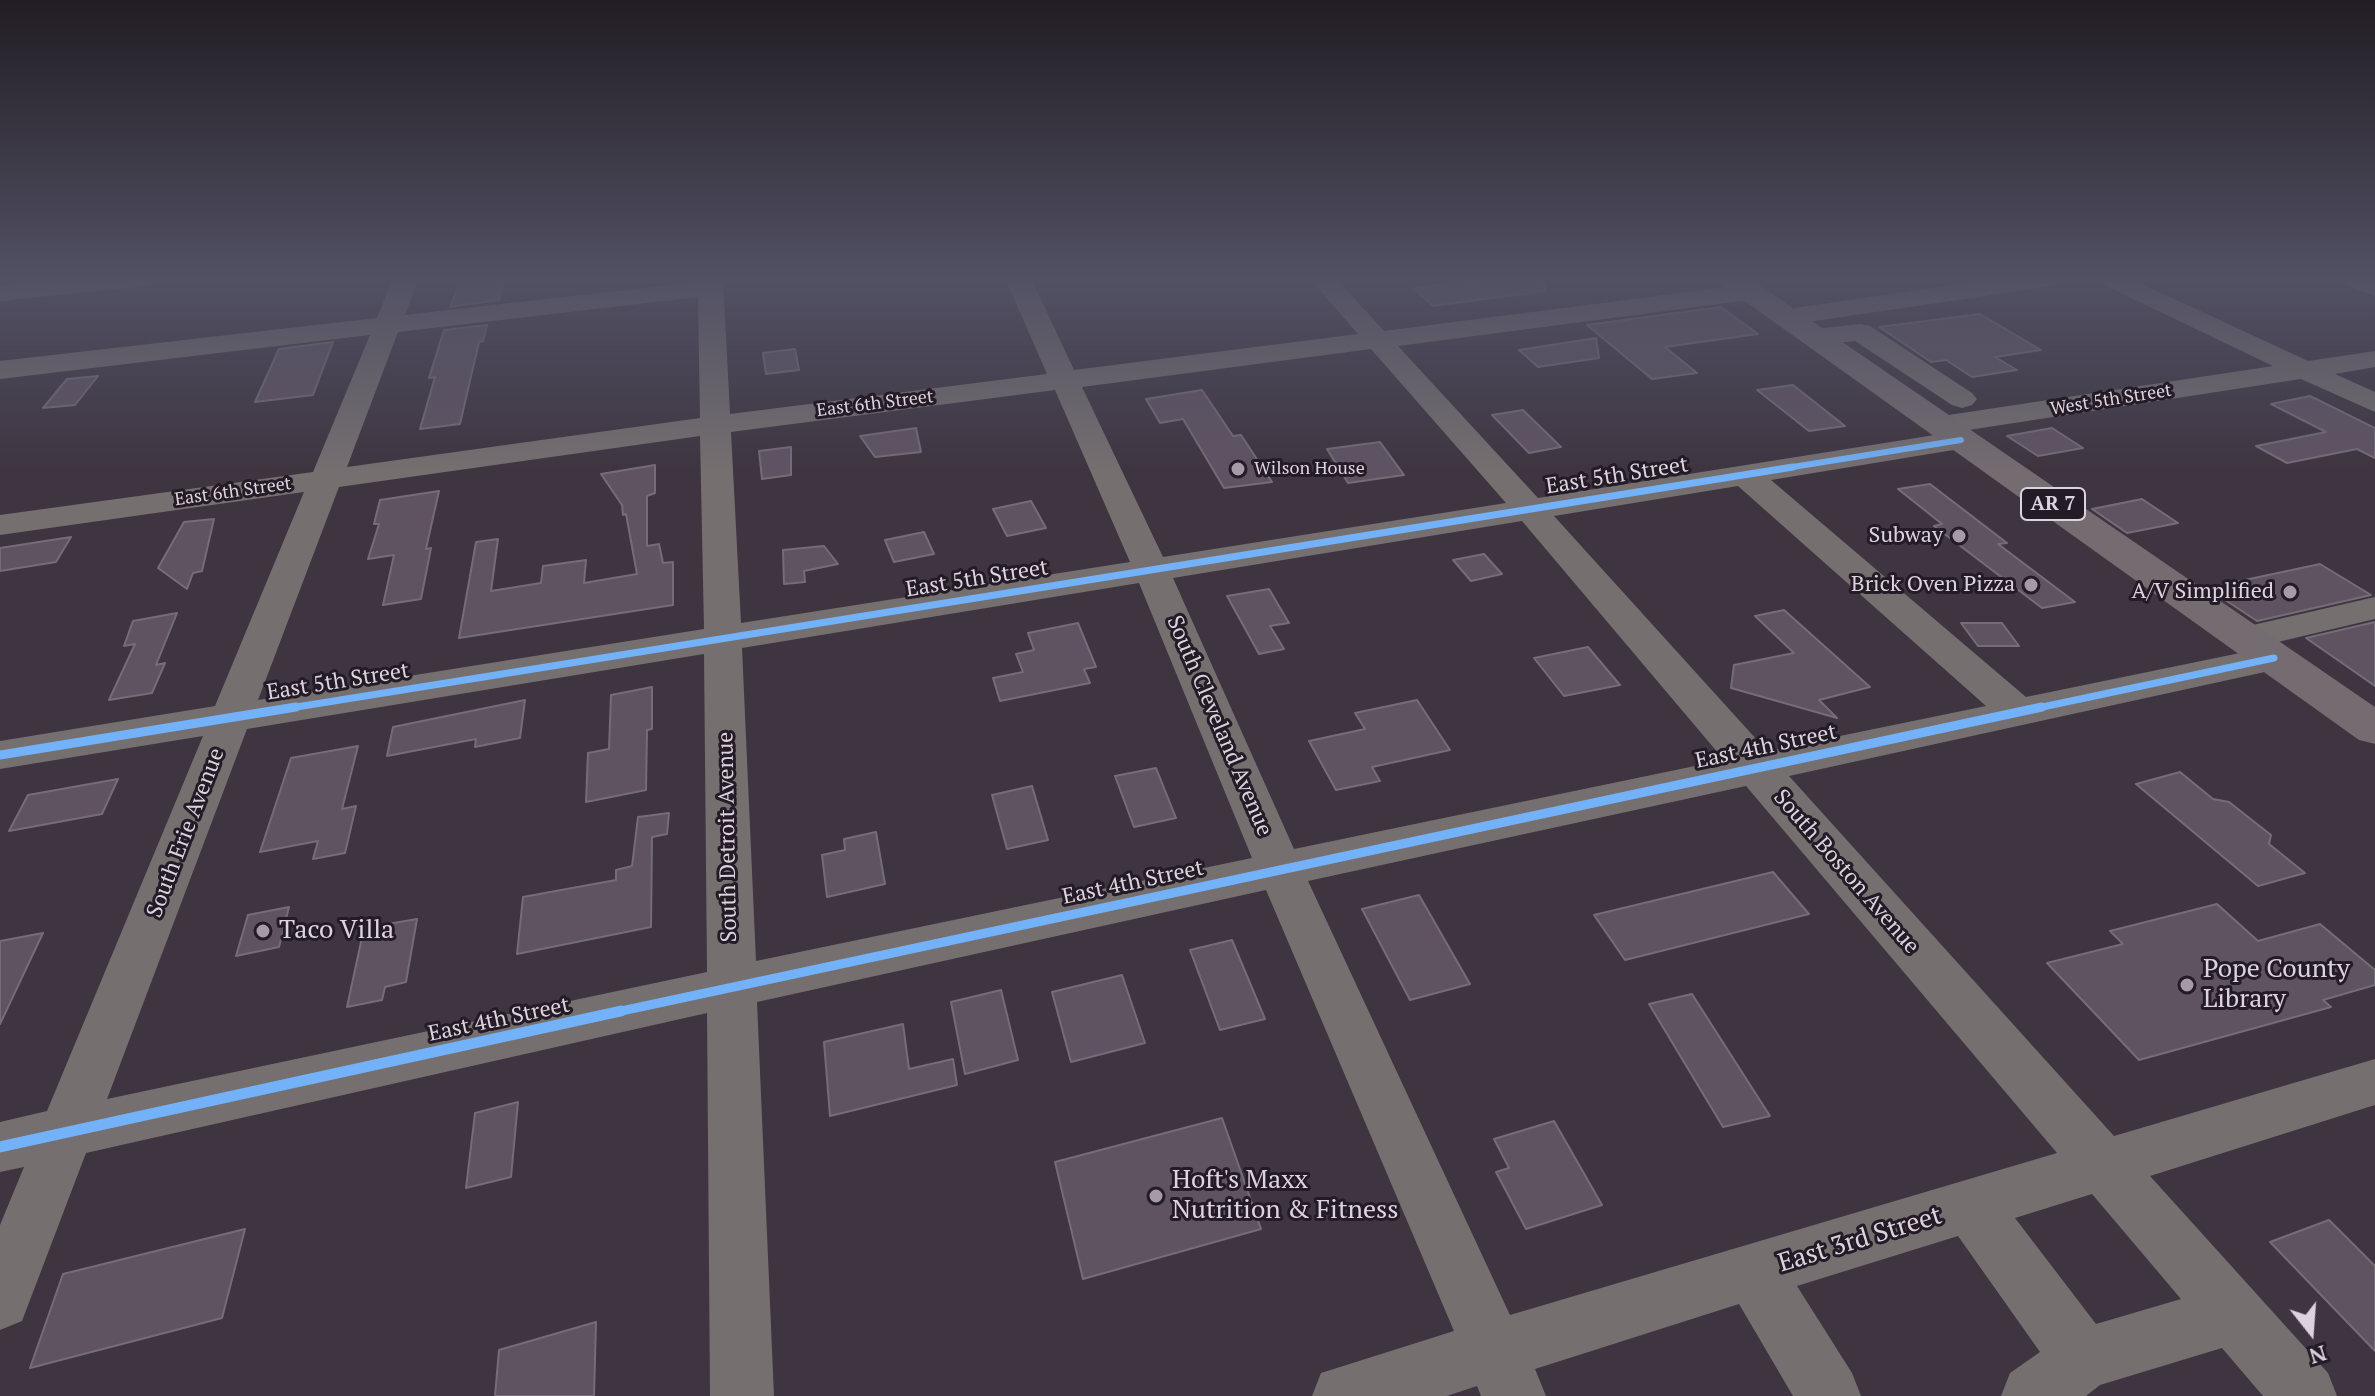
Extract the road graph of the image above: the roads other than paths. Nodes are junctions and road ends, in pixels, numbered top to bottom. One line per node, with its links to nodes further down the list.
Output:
1 (225, 343): 11 (street)
2 (378, 343): 19 (street, South Erie Avenue)
3 (713, 343): 17 (street, South Detroit Avenue)
4 (1049, 343): 13 (street, South Cleveland Avenue)
5 (1345, 343): 13 (street, East 6th Street)
6 (1380, 343): 20 (street, South Boston Avenue)
7 (1827, 343): 16 (highway, AR 7)
8 (1871, 343): 16 (street)
9 (2249, 343): 12 (street)
10 (2375, 359): 12 (street, West 5th Street)
11 (0, 370)
12 (2307, 370): 14 (street, West 5th Street); 15 (street)
13 (1066, 380): 17 (street, East 6th Street); 22 (street, South Cleveland Avenue)
14 (2104, 401): 16 (street, East 5th Street)
15 (2375, 403)
16 (1945, 417): 18 (street, East 5th Street); 25 (highway, AR 7)
17 (717, 425): 19 (street, East 6th Street); 24 (street, South Detroit Avenue)
18 (1744, 474): 20 (street, East 5th Street); 26 (street)
19 (324, 479): 21 (street, East 6th Street); 27 (street, South Erie Avenue)
20 (1529, 508): 22 (street, East 5th Street); 30 (street, South Boston Avenue)
21 (0, 525)
22 (1151, 569): 24 (street, East 5th Street); 31 (street, South Cleveland Avenue)
23 (2375, 608): 25 (street, East 4th Street)
24 (723, 638): 27 (street, East 5th Street); 32 (street, South Detroit Avenue)
25 (2259, 648): 26 (street, East 4th Street); 28 (highway, AR 7)
26 (2018, 712): 30 (street, East 4th Street)
27 (231, 717): 29 (street, East 5th Street); 34 (street, South Erie Avenue)
28 (2375, 729)
29 (0, 755)
30 (1754, 768): 31 (street, East 4th Street); 36 (street, South Boston Avenue)
31 (1280, 870): 32 (street, East 4th Street); 42 (street, South Cleveland Avenue)
32 (731, 987): 34 (street, East 4th Street); 43 (street, South Detroit Avenue)
33 (2375, 1082): 36 (street, East 3rd Street)
34 (68, 1133): 35 (street, East 4th Street); 39 (street, South Erie Avenue)
35 (0, 1147)
36 (2106, 1166): 37 (street, East 3rd Street); 40 (street, South Boston Avenue)
37 (1971, 1206): 38 (street, East 3rd Street); 41 (street)
38 (1754, 1272): 42 (street, East 3rd Street); 45 (street)
39 (0, 1299)
40 (2233, 1314): 41 (street); 47 (street, South Boston Avenue)
41 (2083, 1359): 46 (street)
42 (1503, 1373): 44 (street, East 3rd Street)
43 (742, 1396)
44 (1344, 1396)
45 (1829, 1396)
46 (2033, 1396)
47 (2305, 1396)

